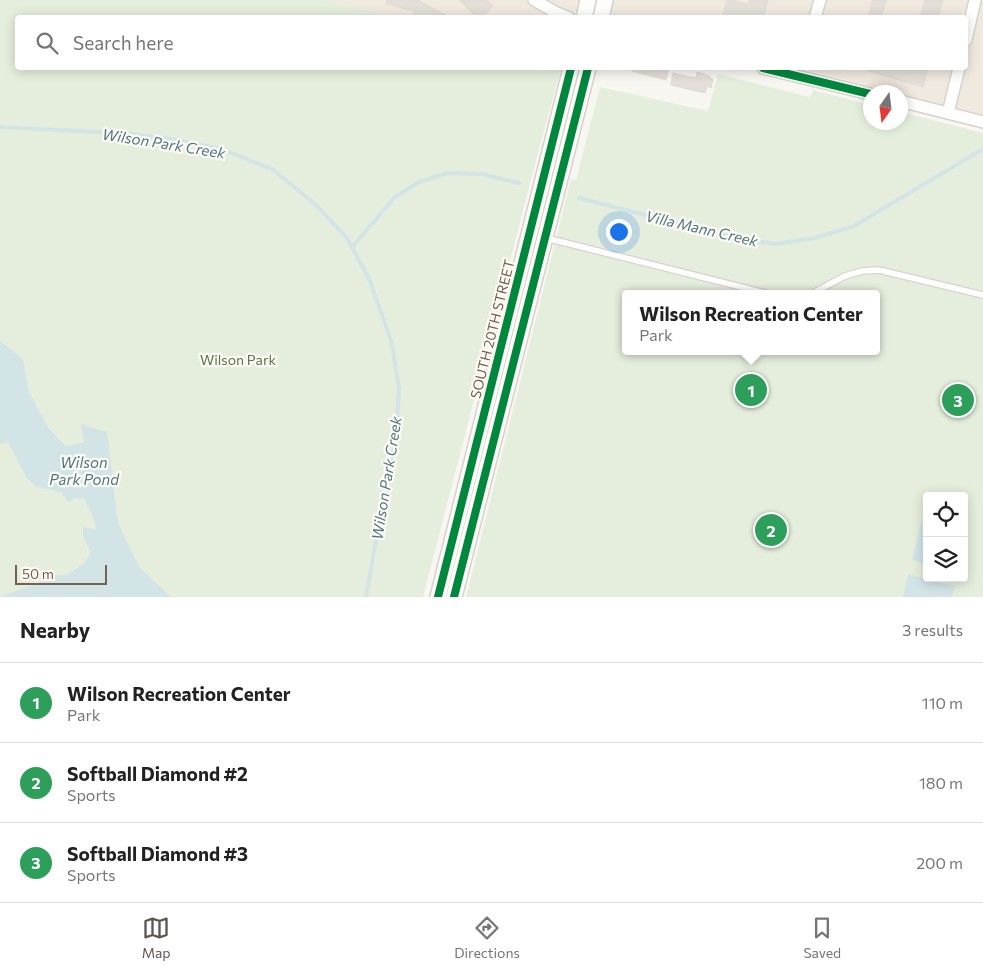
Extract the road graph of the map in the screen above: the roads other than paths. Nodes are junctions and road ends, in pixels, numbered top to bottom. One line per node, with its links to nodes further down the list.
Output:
1 (534, 0): 6 (street)
2 (588, 0): 7 (street)
3 (606, 0): 8 (street)
4 (820, 0): 9 (street)
5 (975, 0): 10 (street)
6 (562, 15)
7 (585, 15)
8 (602, 15)
9 (816, 15)
10 (968, 31)
11 (570, 70): 20 (street, SOUTH 20TH STREET)
12 (587, 70): 21 (street, SOUTH 20TH STREET)
13 (782, 70): 15 (street)
14 (959, 70): 18 (street)
15 (800, 72): 16 (street)
16 (863, 92)
17 (908, 103): 18 (street)
18 (948, 113): 19 (street)
19 (983, 122)
20 (529, 234): 21 (lane); 25 (street, SOUTH 20TH STREET)
21 (545, 238): 22 (lane); 26 (street, SOUTH 20TH STREET)
22 (753, 290)
23 (819, 290): 24 (lane)
24 (983, 295)
25 (498, 359): 26 (lane); 27 (street, SOUTH 20TH STREET)
26 (514, 363): 28 (street, SOUTH 20TH STREET)
27 (438, 597)
28 (454, 597)

